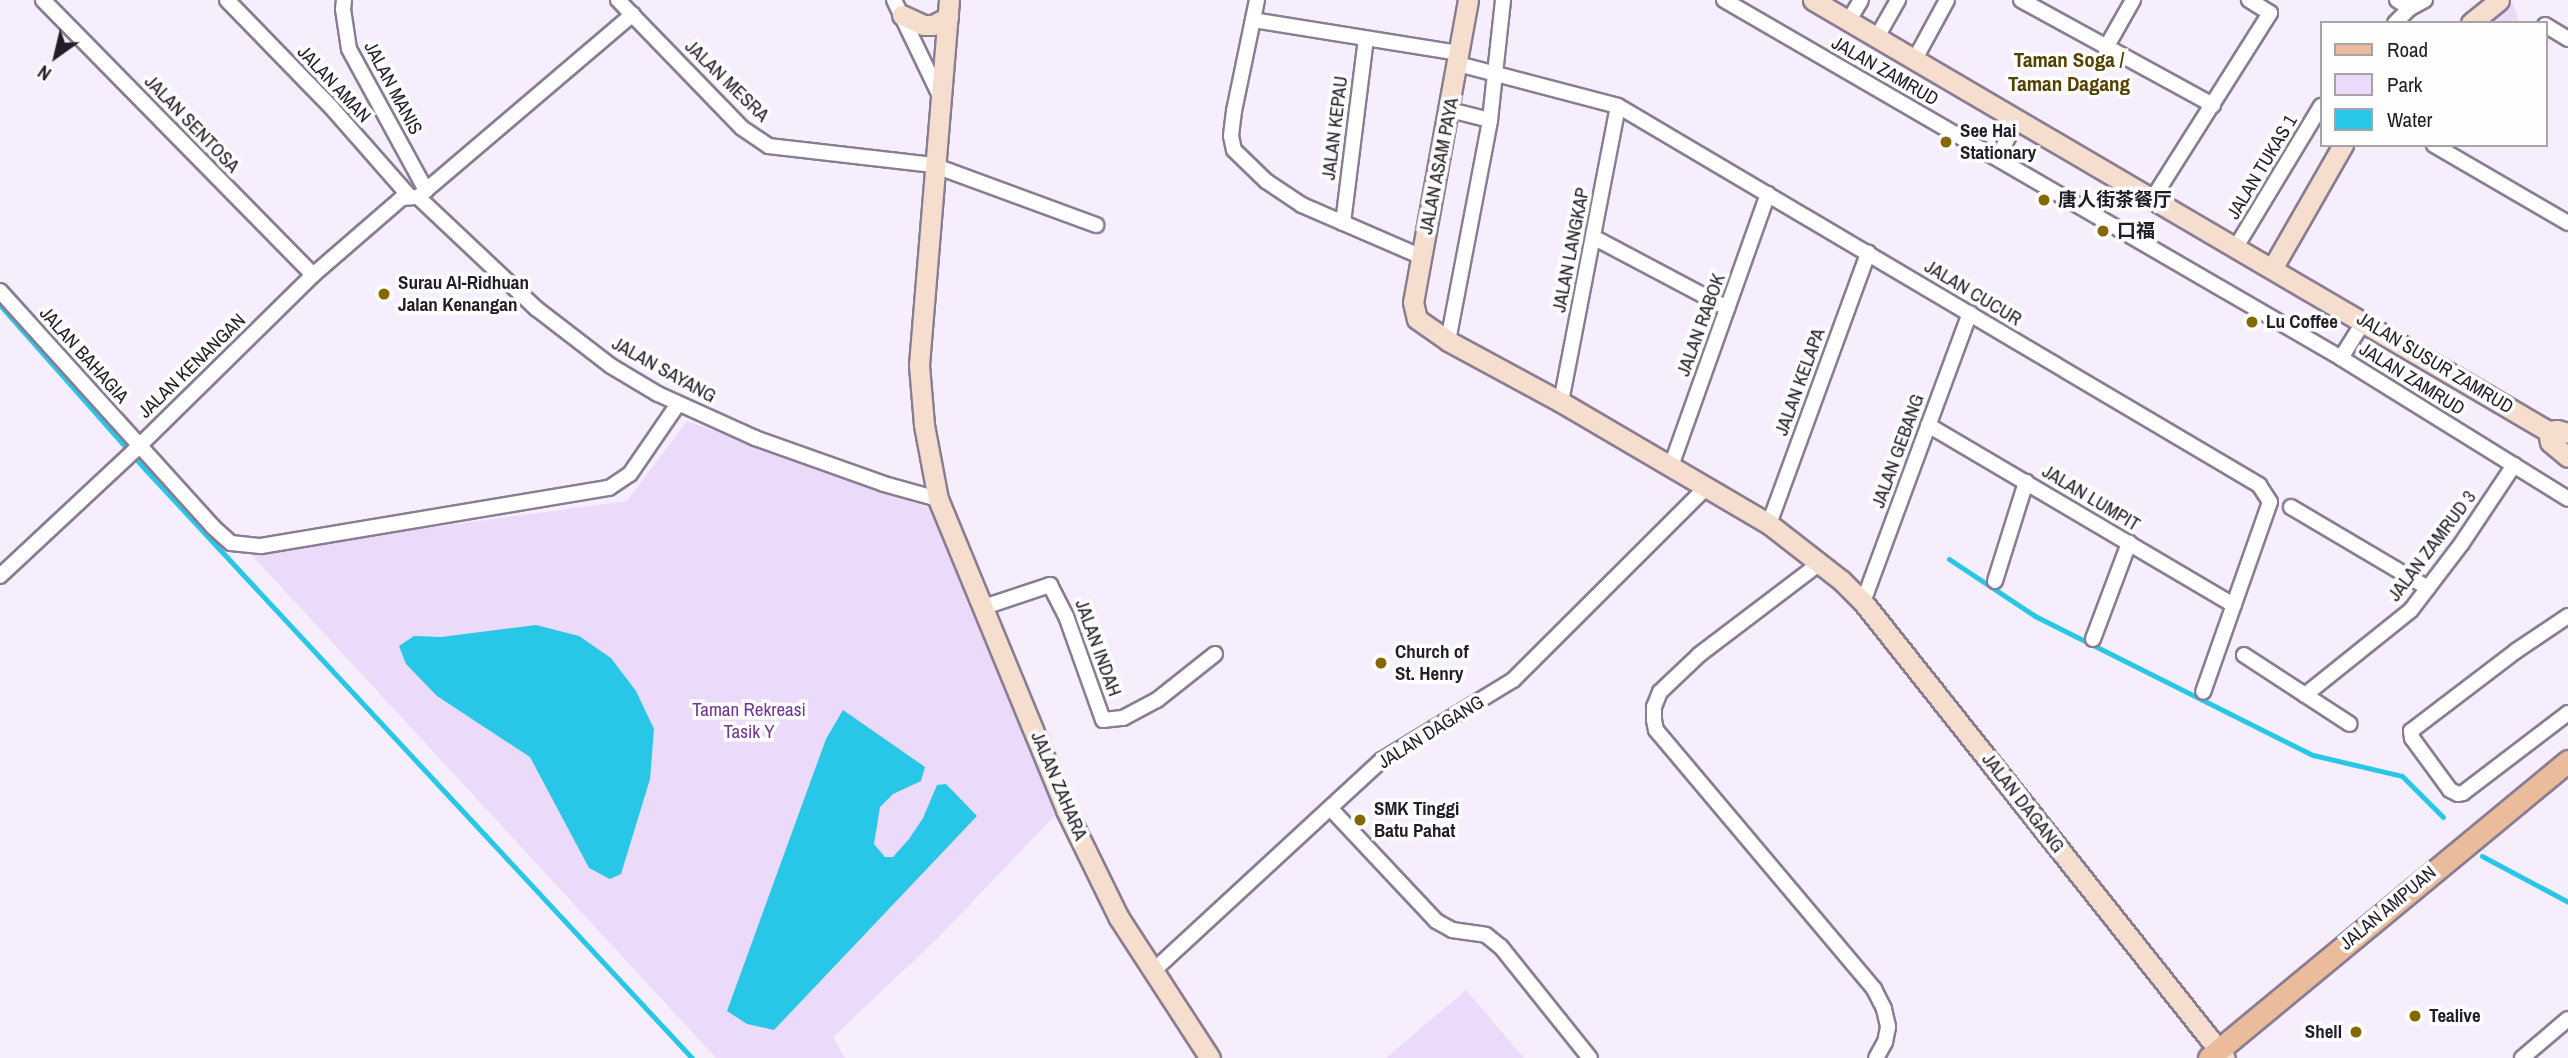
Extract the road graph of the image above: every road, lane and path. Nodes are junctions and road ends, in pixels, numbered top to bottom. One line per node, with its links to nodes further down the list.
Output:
1 (43, 0): 56 (street, JALAN SENTOSA)
2 (226, 0): 45 (street, JALAN AMAN)
3 (344, 0): 45 (street, JALAN MANIS)
4 (618, 0): 21 (street, JALAN MESRA)
5 (1257, 0): 22 (street)
6 (1468, 0): 31 (street, JALAN ASAM PAYA)
7 (1503, 0): 33 (street)
8 (1724, 0): 43 (street, JALAN ZAMRUD)
9 (1814, 0): 23 (street, JALAN SUSUR ZAMRUD)
10 (1861, 0): 23 (street)
11 (1898, 0): 27 (street)
12 (1947, 0): 32 (street)
13 (2021, 0): 30 (street)
14 (2133, 0): 30 (street)
15 (2249, 0): 35 (street)
16 (2425, 0): 18 (street)
17 (2499, 0): 25 (street)
18 (2404, 4): 24 (street)
19 (898, 7): 20 (street); 34 (street)
20 (949, 8): 34 (street, JALAN ZAHARA)
21 (633, 14): 44 (street, JALAN MESRA); 45 (street)
22 (1253, 20): 28 (street, JALAN CUCUR); 48 (street)
23 (1849, 20): 27 (street, JALAN SUSUR ZAMRUD)
24 (2396, 21)
25 (2473, 21)
26 (2547, 26): 29 (street)
27 (1877, 37): 32 (street, JALAN SUSUR ZAMRUD)
28 (1366, 38): 31 (street, JALAN CUCUR); 48 (street, JALAN KEPAU)
29 (2568, 39)
30 (2107, 46): 35 (street)
31 (1459, 59): 33 (street, JALAN CUCUR); 38 (street, JALAN ASAM PAYA)
32 (1915, 59): 40 (street, JALAN SUSUR ZAMRUD)
33 (1495, 74): 36 (street, JALAN CUCUR); 39 (street)
34 (940, 97): 44 (street, JALAN ZAHARA)
35 (2213, 104): 47 (street)
36 (1618, 106): 46 (street, JALAN CUCUR); 51 (street, JALAN LANGKAP)
37 (2320, 108): 52 (street, JALAN TUKAS 1)
38 (1450, 110): 39 (street); 54 (street, JALAN ASAM PAYA)
39 (1490, 120): 62 (street)
40 (2017, 121): 43 (street); 47 (street, JALAN SUSUR ZAMRUD)
41 (2342, 147): 55 (street)
42 (2451, 149): 49 (street)
43 (1998, 158): 63 (street, JALAN ZAMRUD)
44 (933, 165): 50 (street, JALAN MESRA); 75 (street, JALAN ZAHARA)
45 (418, 194): 56 (street, JALAN KENANGAN); 65 (street, JALAN SAYANG)
46 (1768, 194): 53 (street, JALAN CUCUR); 58 (street, JALAN RABOK)
47 (2153, 198): 52 (street, JALAN SUSUR ZAMRUD)
48 (1343, 223): 54 (street)
49 (2568, 223)
50 (1096, 225)
51 (1593, 237): 58 (street); 64 (street, JALAN LANGKAP)
52 (2236, 247): 55 (street, JALAN SUSUR ZAMRUD)
53 (1868, 253): 59 (street, JALAN CUCUR); 78 (street, JALAN KELAPA)
54 (1422, 257): 61 (street, JALAN ASAM PAYA)
55 (2273, 267): 60 (street, JALAN SUSUR ZAMRUD)
56 (313, 275): 69 (street, JALAN KENANGAN)
57 (0, 291): 69 (street, JALAN BAHAGIA)
58 (1727, 308): 72 (street, JALAN RABOK)
59 (1970, 313): 66 (street, JALAN GEBANG); 85 (street, JALAN CUCUR)
60 (2364, 321): 63 (street); 67 (street, JALAN SUSUR ZAMRUD)
61 (1427, 327): 62 (street, JALAN DAGANG)
62 (1448, 341): 64 (street, JALAN DAGANG)
63 (2341, 358): 71 (street, JALAN ZAMRUD)
64 (1561, 402): 72 (street, JALAN DAGANG)
65 (678, 404): 69 (street, JALAN BAHAGIA); 75 (street, JALAN SAYANG)
66 (1928, 425): 73 (street, JALAN LUMPIT); 84 (street, JALAN GEBANG)
67 (2547, 431): 68 (street); 70 (street)
68 (2568, 433)
69 (137, 448): 81 (street, JALAN KENANGAN)
70 (2568, 457)
71 (2514, 464): 76 (street, JALAN ZAMRUD); 83 (street, JALAN ZAMRUD 3)
72 (1671, 469): 74 (street, JALAN DAGANG)
73 (2026, 482): 79 (street, JALAN LUMPIT); 82 (street)
74 (1706, 488): 78 (street, JALAN DAGANG); 96 (street, JALAN DAGANG)
75 (938, 499): 86 (street, JALAN ZAHARA)
76 (2568, 499)
77 (2291, 507): 83 (street)
78 (1769, 524): 80 (street, JALAN DAGANG)
79 (2129, 543): 85 (street, JALAN LUMPIT); 88 (street)
80 (1820, 563): 84 (street, JALAN DAGANG); 102 (street)
81 (0, 576)
82 (1995, 581)
83 (2428, 589): 92 (street, JALAN ZAMRUD 3)
84 (1863, 602): 99 (street, JALAN DAGANG)
85 (2234, 605): 91 (street, JALAN CUCUR)
86 (984, 607): 89 (street, JALAN INDAH); 97 (street, JALAN ZAHARA)
87 (2568, 616): 93 (street)
88 (2094, 639)
89 (1215, 654)
90 (2244, 655): 92 (street)
91 (2203, 692)
92 (2305, 695): 94 (street)
93 (2568, 713)
94 (2350, 724)
95 (2568, 761): 99 (main road, JALAN AMPUAN)
96 (1331, 809): 97 (street, JALAN DAGANG); 101 (street)
97 (1152, 972): 100 (street, JALAN ZAHARA)
98 (2568, 1019): 103 (street)
99 (2218, 1055)
100 (1210, 1058)
101 (1590, 1058)
102 (1876, 1058)
103 (2522, 1058)

